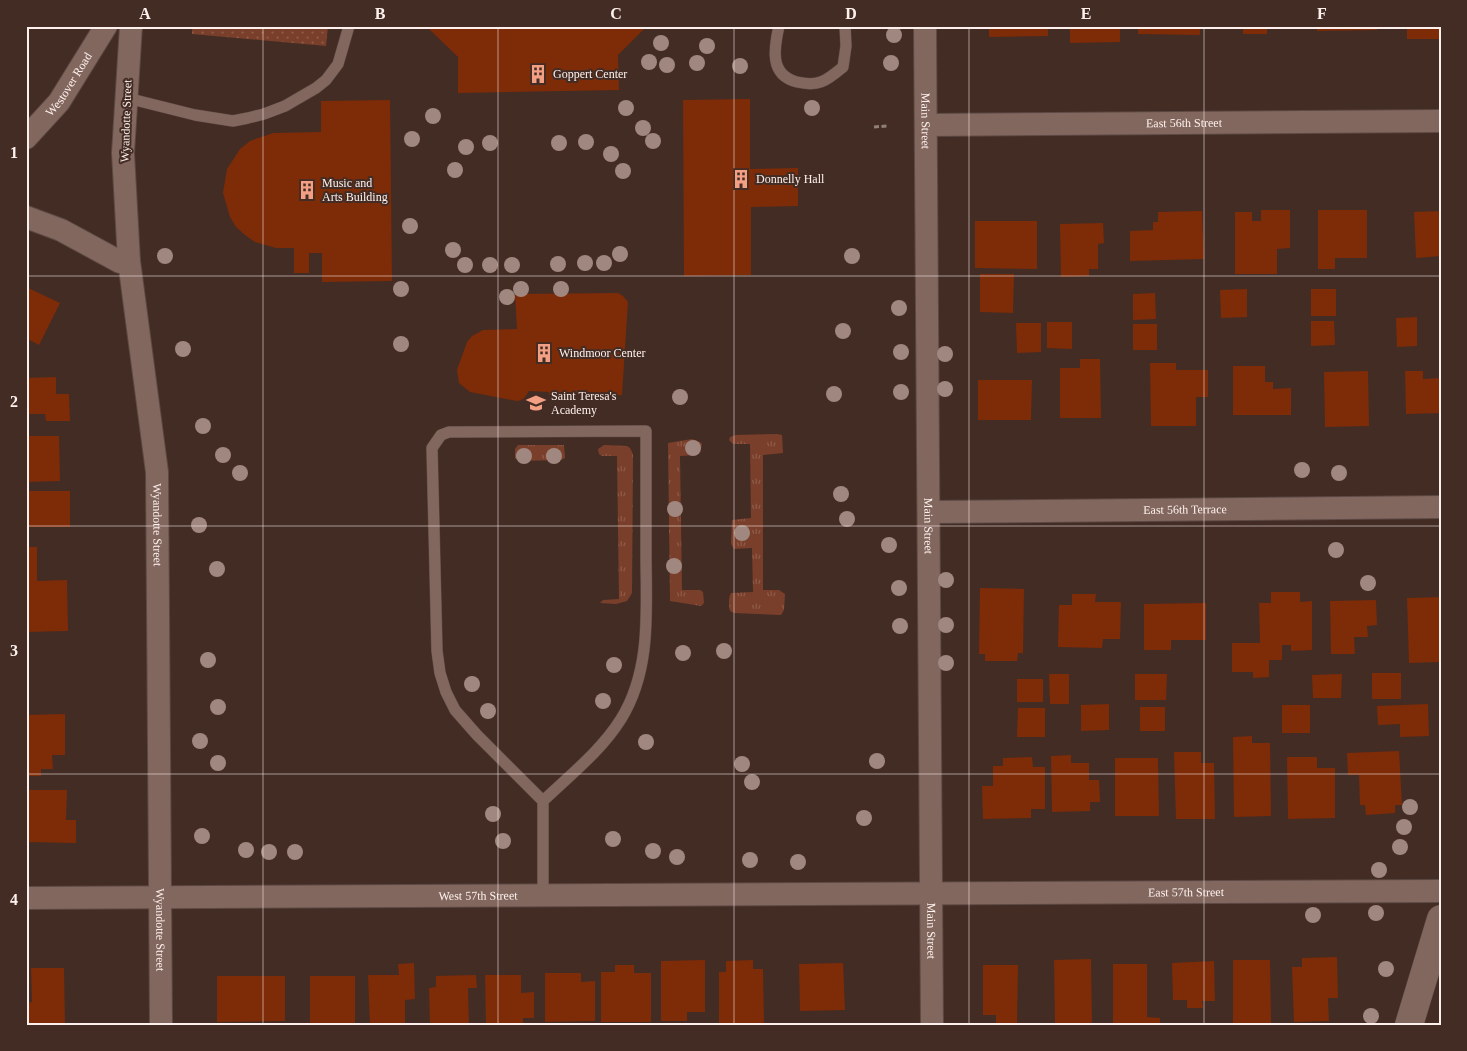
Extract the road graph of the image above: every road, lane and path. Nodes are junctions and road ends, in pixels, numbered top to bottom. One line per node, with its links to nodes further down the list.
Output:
1 (106, 26): 12 (street, Westover Road)
2 (131, 26): 7 (street, Wyandotte Street)
3 (349, 26): 7 (lane)
4 (779, 26): 5 (lane)
5 (845, 26)
6 (925, 26): 9 (street, Main Street)
7 (127, 98): 14 (street, Wyandotte Street)
8 (1441, 121): 9 (street, East 56th Street)
9 (926, 125): 16 (street, Main Street)
10 (874, 126): 11 (path)
11 (887, 126)
12 (26, 138)
13 (26, 217): 14 (street)
14 (129, 261): 21 (street, Wyandotte Street)
15 (1441, 507): 16 (street, East 56th Terrace)
16 (929, 512): 19 (street, Main Street)
17 (543, 801): 17 (lane); 20 (lane)
18 (1441, 891): 19 (street, East 57th Street)
19 (931, 893): 20 (street, West 57th Street); 25 (street, Main Street)
20 (543, 895): 21 (street, West 57th Street)
21 (160, 897): 22 (street, West 57th Street); 24 (street, Wyandotte Street)
22 (26, 898)
23 (1441, 920): 26 (main road)
24 (161, 1025)
25 (932, 1025)
26 (1409, 1025)

